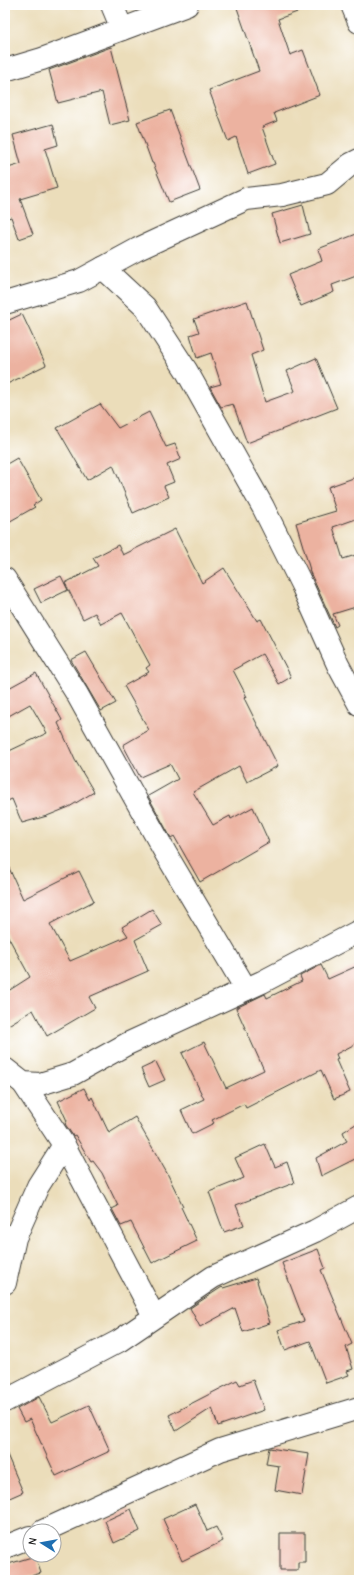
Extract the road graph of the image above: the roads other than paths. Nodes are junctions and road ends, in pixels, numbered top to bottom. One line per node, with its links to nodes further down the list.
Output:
1 (112, 5): 5 (street)
2 (187, 5): 5 (street)
3 (352, 5): 4 (street)
4 (359, 22)
5 (122, 29): 6 (street)
6 (5, 70)
7 (359, 160): 8 (street)
8 (103, 268): 9 (street); 11 (street)
9 (5, 303)
10 (5, 579): 13 (street)
11 (359, 704)
12 (359, 931): 13 (street)
13 (246, 989): 15 (street)
14 (5, 1069): 15 (street)
15 (23, 1082): 16 (street)
16 (64, 1145): 18 (street); 19 (street)
17 (359, 1206): 19 (street)
18 (5, 1283)
19 (154, 1316): 20 (street)
20 (5, 1401)
21 (359, 1408): 22 (street)
22 (60, 1523)
23 (22, 1541): 24 (street)
24 (5, 1548)

